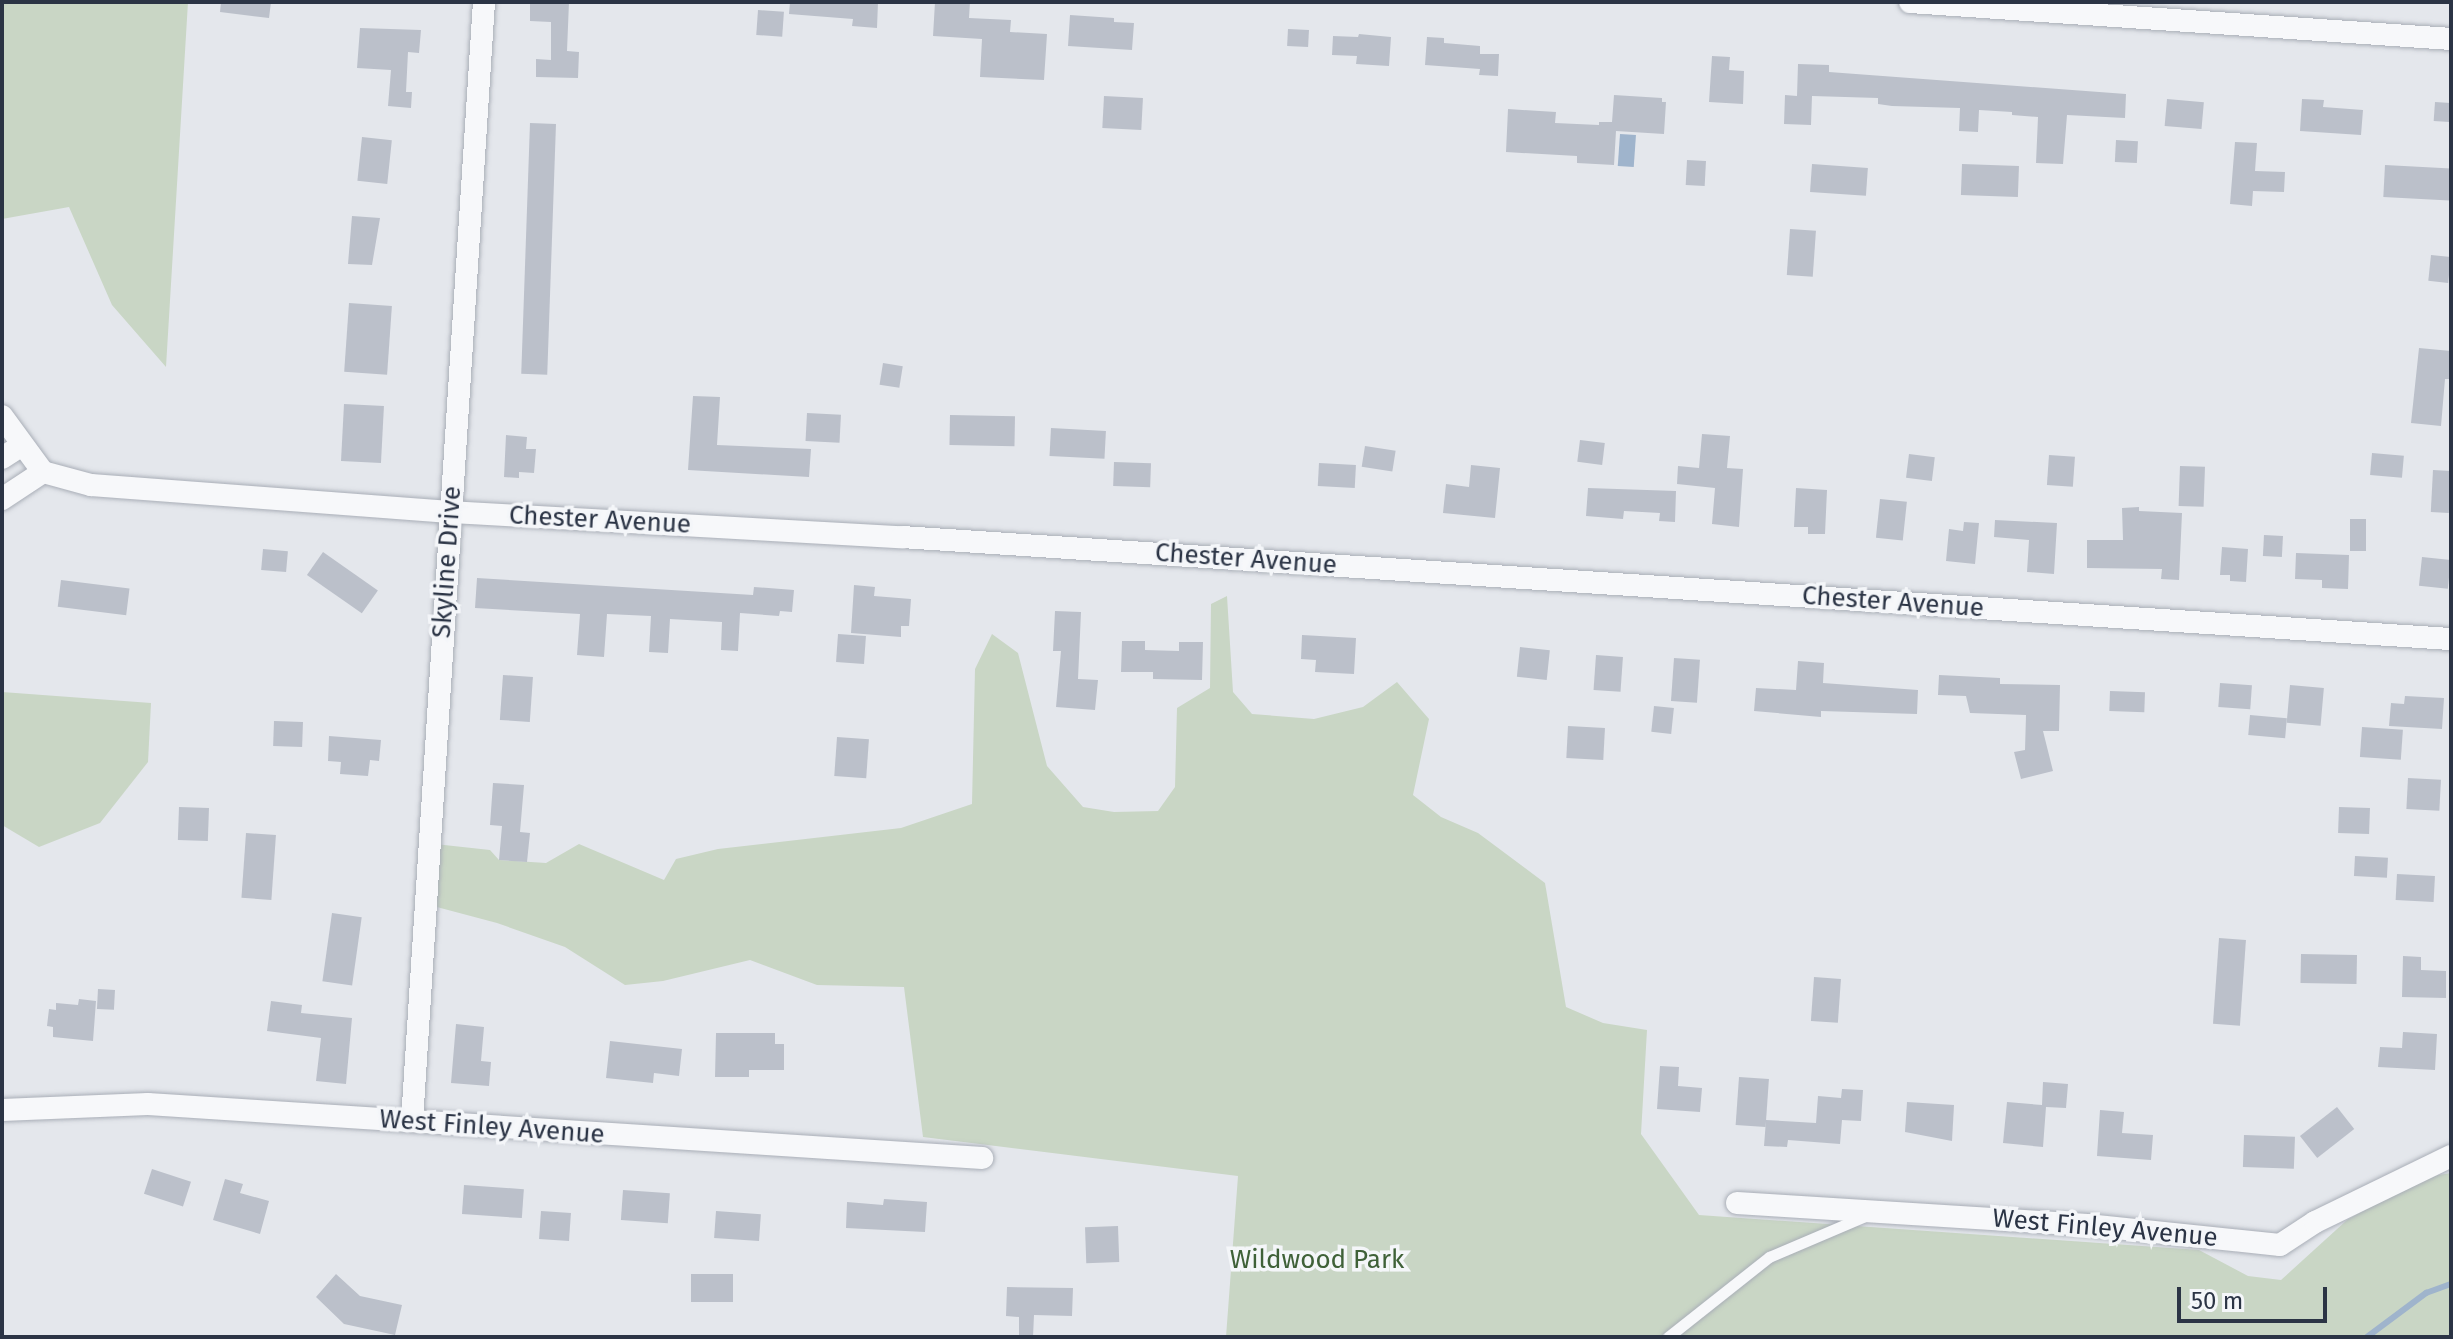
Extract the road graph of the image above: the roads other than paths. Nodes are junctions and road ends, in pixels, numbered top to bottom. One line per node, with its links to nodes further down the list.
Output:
1 (484, 2): 9 (street, Skyline Drive)
2 (1910, 2): 3 (street)
3 (2451, 39)
4 (2, 416): 5 (street)
5 (22, 445): 6 (street); 7 (street)
6 (2, 458)
7 (43, 472): 8 (street); 9 (street, Chester Avenue)
8 (2, 499)
9 (450, 512): 10 (street, Chester Avenue); 12 (street, Skyline Drive)
10 (2451, 639)
11 (2, 1110): 12 (street, West Finley Avenue)
12 (412, 1121): 14 (street, West Finley Avenue)
13 (2451, 1156): 16 (street, West Finley Avenue)
14 (982, 1158)
15 (1737, 1203): 16 (street, West Finley Avenue)
16 (1877, 1211): 17 (lane)
17 (1668, 1337)

